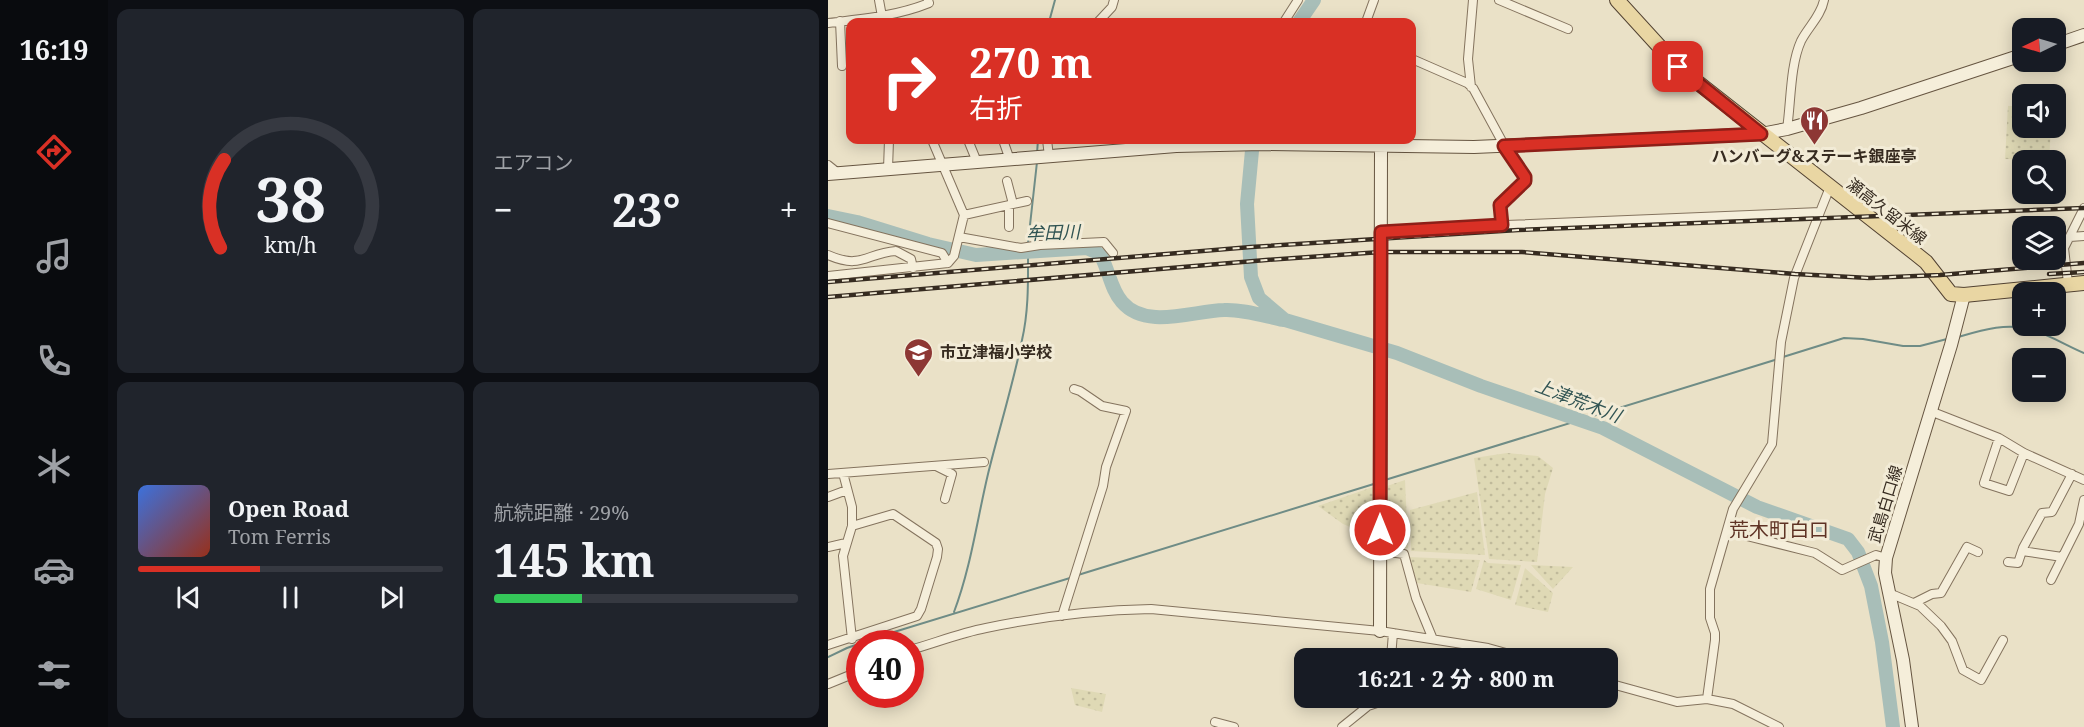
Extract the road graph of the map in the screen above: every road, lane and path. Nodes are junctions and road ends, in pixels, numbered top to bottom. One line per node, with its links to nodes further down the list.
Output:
1 (879, 0): 10 (street)
2 (928, 0): 11 (street)
3 (1114, 0): 12 (street)
4 (1298, 0): 13 (street)
5 (1374, 0): 14 (street)
6 (1473, 0): 24 (street)
7 (1499, 0): 18 (street)
8 (1617, 0): 26 (main road, 瀬高久留米線)
9 (1824, 0): 25 (street)
10 (883, 18)
11 (886, 18)
12 (1102, 18)
13 (1287, 18)
14 (1367, 18)
15 (840, 21): 16 (street); 17 (street); 23 (street)
16 (846, 21)
17 (828, 23)
18 (1568, 29)
19 (2084, 35): 20 (street)
20 (2066, 41)
21 (2012, 59): 25 (street)
22 (1416, 61): 24 (street)
23 (842, 66)
24 (1471, 87): 35 (street)
25 (1788, 129): 26 (street)
26 (1761, 134): 35 (street); 43 (main road, 瀬高久留米線)
27 (889, 144): 40 (street)
28 (934, 144): 39 (street)
29 (970, 144): 38 (street)
30 (1004, 144): 37 (street)
31 (1048, 144): 36 (street)
32 (1137, 144): 36 (street)
33 (1364, 144): 34 (street)
34 (1381, 145): 35 (street); 52 (street)
35 (1504, 146): 50 (street)
36 (1049, 156): 37 (street)
37 (1010, 160): 38 (street)
38 (977, 162): 39 (street)
39 (943, 165): 40 (street); 48 (street)
40 (888, 170): 41 (street)
41 (831, 171)
42 (1007, 180): 45 (street)
43 (1830, 187): 47 (street); 63 (main road, 瀬高久留米線)
44 (1027, 201): 45 (street)
45 (1011, 204): 48 (street); 51 (street)
46 (2084, 208): 54 (street)
47 (1820, 212): 50 (street); 79 (street)
48 (964, 215): 53 (street)
49 (828, 223): 58 (street)
50 (1502, 225): 52 (street)
51 (1009, 227)
52 (1381, 232): 82 (street)
53 (959, 237): 56 (street); 58 (street)
54 (2070, 237): 55 (street); 61 (street)
55 (2084, 237)
56 (1113, 252)
57 (828, 255): 59 (street)
58 (948, 263): 59 (street)
59 (913, 268): 60 (street)
60 (828, 276)
61 (2067, 283): 62 (main road); 63 (main road)
62 (2084, 283)
63 (1964, 295): 65 (street, 武島白口線)
64 (1074, 389): 91 (street)
65 (1930, 411): 66 (street); 85 (street, 武島白口線)
66 (2000, 438): 67 (street); 67 (street)
67 (2024, 453): 72 (street)
68 (984, 462): 69 (street)
69 (935, 466): 70 (street); 76 (street)
70 (843, 473): 71 (street); 74 (street)
71 (828, 474)
72 (2072, 474): 73 (street); 83 (street)
73 (2084, 480)
74 (847, 490): 75 (street); 78 (street)
75 (828, 497)
76 (945, 499)
77 (2084, 500): 86 (street)
78 (852, 526): 80 (street); 93 (street)
79 (1727, 531): 85 (street); 105 (street)
80 (846, 543): 81 (street); 92 (street)
81 (828, 547)
82 (1380, 551): 94 (street); 95 (street)
83 (2022, 551): 86 (street); 87 (street)
84 (1978, 552): 90 (street)
85 (1881, 556): 89 (street, 武島白口線)
86 (2062, 557): 88 (street)
87 (2008, 562)
88 (2051, 580)
89 (1889, 593): 90 (street); 111 (street, 武島白口線)
90 (1914, 603): 97 (street)
91 (1062, 616): 94 (street); 99 (street)
92 (851, 630)
93 (877, 630)
94 (1387, 632): 95 (street); 100 (street)
95 (1432, 638): 101 (street)
96 (846, 640): 98 (street)
97 (2003, 640)
98 (828, 645)
99 (924, 646)
100 (1389, 648)
101 (1488, 648)
102 (846, 677): 103 (street)
103 (828, 684)
104 (1618, 686): 105 (street)
105 (1707, 699): 110 (street)
106 (1366, 708): 109 (street)
107 (1215, 722): 108 (street)
108 (1234, 727)
109 (1342, 727)
110 (1779, 727)
111 (1912, 727)

